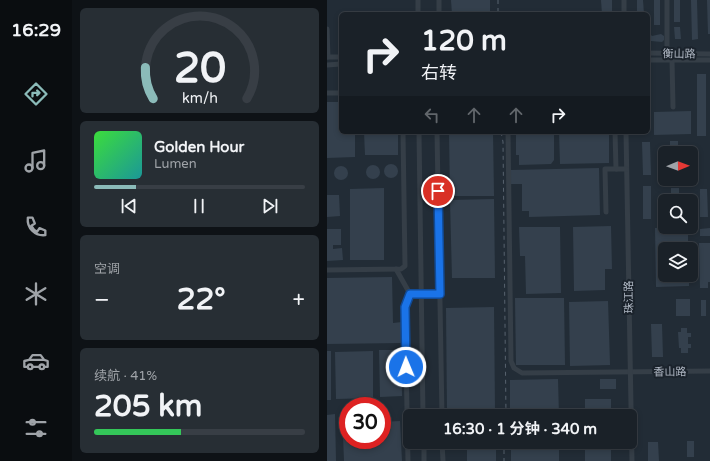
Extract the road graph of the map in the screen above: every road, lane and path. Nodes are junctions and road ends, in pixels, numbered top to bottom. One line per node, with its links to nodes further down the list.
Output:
1 (418, 0): 5 (street)
2 (439, 0): 6 (street)
3 (624, 0): 7 (street)
4 (667, 0): 10 (street)
5 (418, 12)
6 (439, 12)
7 (624, 12)
8 (327, 29): 12 (street)
9 (650, 53): 10 (street, 衡山路)
10 (667, 54): 11 (street, 衡山路)
11 (710, 54)
12 (328, 57): 13 (street)
13 (339, 57)
14 (650, 60): 15 (street, 衡山路)
15 (672, 60): 16 (street, 衡山路); 21 (street)
16 (710, 60)
17 (339, 64): 18 (street)
18 (327, 65)
19 (327, 93): 20 (street)
20 (339, 93)
21 (673, 107)
22 (403, 134): 31 (street)
23 (419, 134): 34 (street)
24 (437, 134): 35 (street)
25 (508, 134): 37 (street, 香山路)
26 (615, 134): 28 (street)
27 (626, 134): 29 (street, 珠江路)
28 (616, 169): 29 (street); 30 (street)
29 (626, 169): 37 (street, 珠江路)
30 (606, 212)
31 (396, 269): 32 (street); 33 (street)
32 (327, 270)
33 (410, 294): 34 (street); 38 (street)
34 (421, 294): 35 (street); 39 (street)
35 (440, 294): 40 (street)
36 (710, 371): 37 (street, 香山路)
37 (630, 373): 47 (street, 珠江路)
38 (406, 409)
39 (423, 409)
40 (442, 409)
41 (407, 449): 44 (street)
42 (424, 449): 45 (street)
43 (442, 449): 46 (street)
44 (407, 461)
45 (424, 461)
46 (443, 461)
47 (632, 461)

